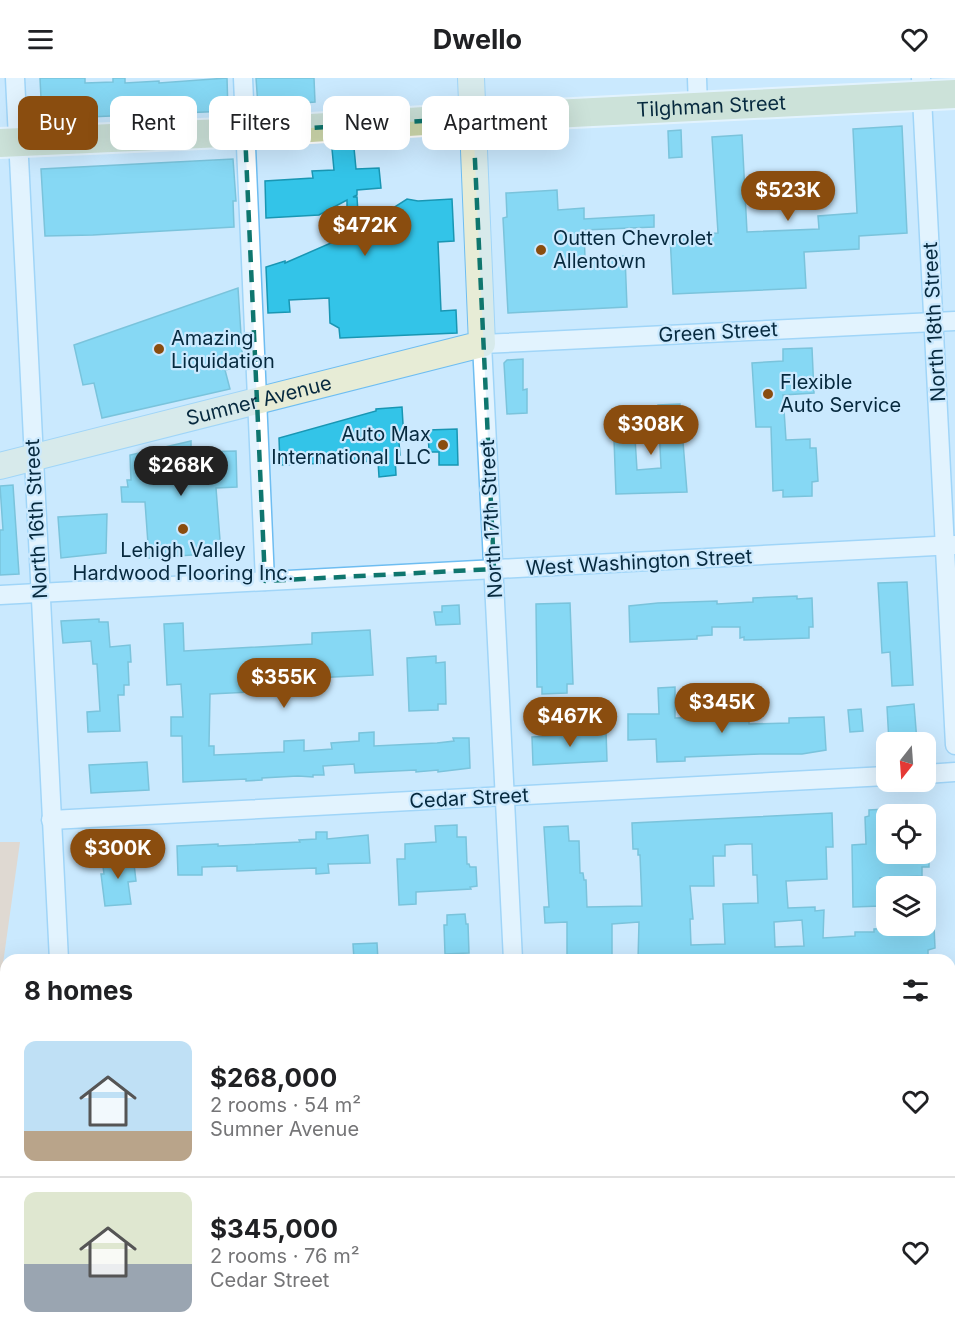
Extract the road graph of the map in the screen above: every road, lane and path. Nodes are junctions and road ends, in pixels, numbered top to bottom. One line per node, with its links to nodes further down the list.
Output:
1 (15, 78): 14 (street, North 16th Street)
2 (243, 78): 7 (street)
3 (471, 78): 8 (street, North 17th Street)
4 (697, 78): 9 (street)
5 (921, 87): 6 (main road, Tilghman Street); 9 (main road, Tilghman Street); 18 (street, North 18th Street)
6 (955, 94)
7 (244, 96)
8 (472, 96)
9 (698, 107): 10 (main road, Tilghman Street)
10 (569, 113)
11 (422, 121): 12 (main road, Tilghman Street)
12 (311, 128)
13 (209, 134): 14 (main road, Tilghman Street)
14 (9, 143): 21 (street, North 16th Street)
15 (246, 150): 20 (street)
16 (474, 150): 19 (street, North 17th Street)
17 (955, 321): 18 (street, Green Street)
18 (934, 322): 19 (street, Green Street); 23 (street, North 18th Street)
19 (482, 344): 20 (street, Sumner Avenue); 24 (street, North 17th Street)
20 (258, 402): 21 (street, Sumner Avenue); 25 (street)
21 (33, 457): 22 (street, Sumner Avenue); 26 (street, North 16th Street)
22 (0, 466)
23 (950, 545): 24 (street, West Washington Street); 28 (street, North 18th Street)
24 (494, 569): 25 (street, West Washington Street); 32 (street, North 17th Street)
25 (265, 581): 26 (street, West Washington Street)
26 (39, 593): 27 (street, West Washington Street); 33 (street, North 16th Street)
27 (0, 595)
28 (955, 745)
29 (955, 772): 30 (street)
30 (936, 773)
31 (876, 777): 32 (street, Cedar Street)
32 (505, 796): 33 (street, Cedar Street); 35 (street, North 17th Street)
33 (51, 820): 34 (street, North 16th Street)
34 (59, 954)
35 (513, 954)

